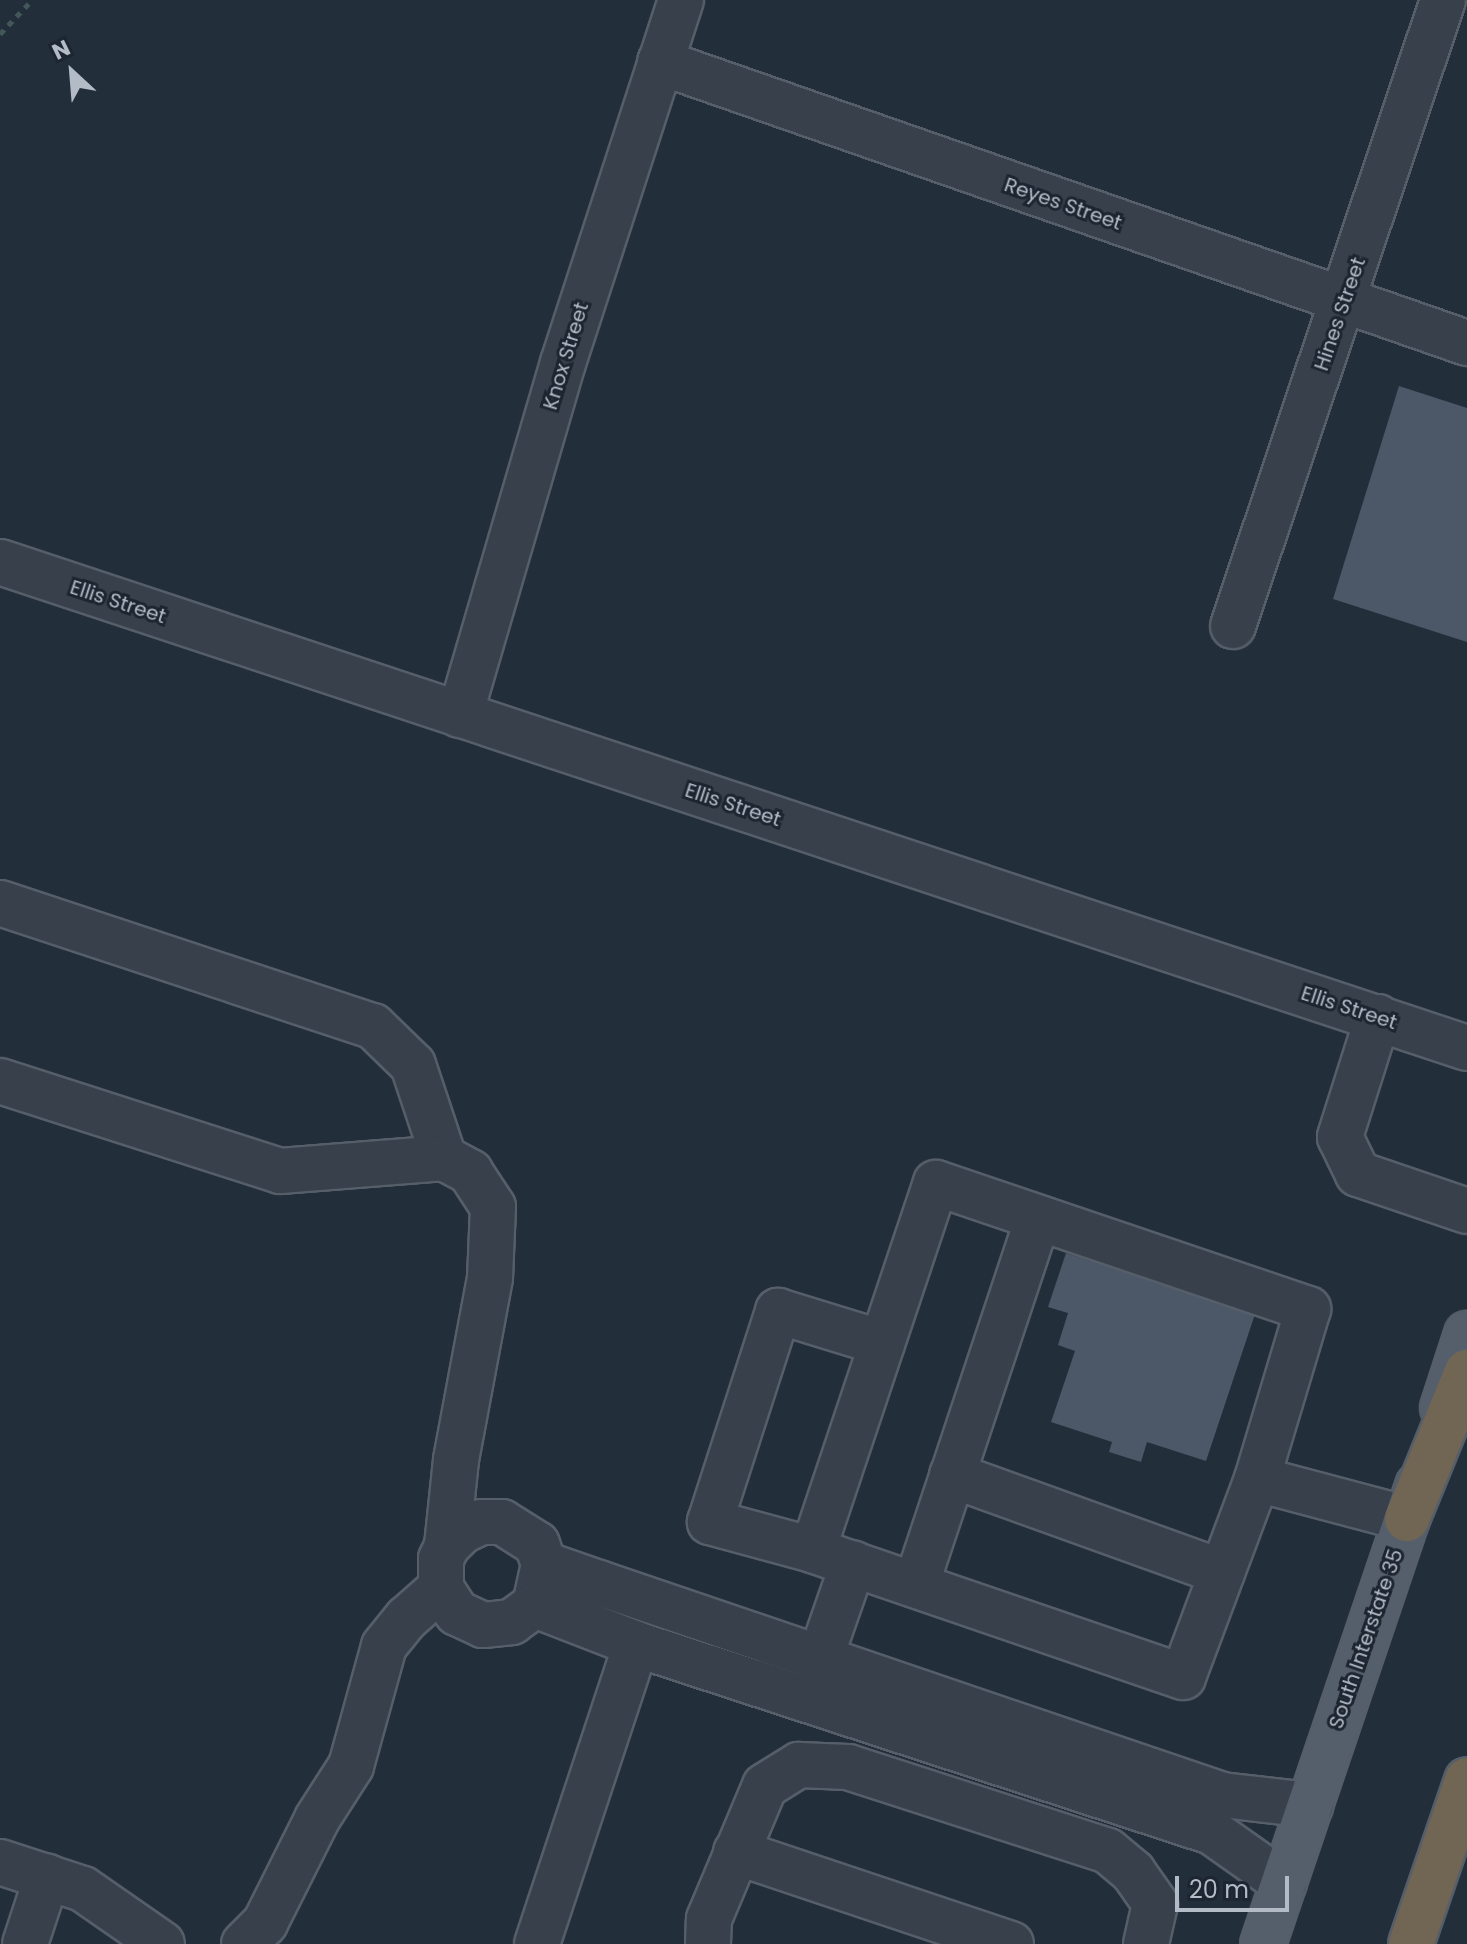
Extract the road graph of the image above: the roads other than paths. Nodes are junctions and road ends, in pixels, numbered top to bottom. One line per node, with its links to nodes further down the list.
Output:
1 (681, 0): 3 (street, Knox Street)
2 (1443, 0): 4 (street, Hines Street)
3 (660, 62): 4 (street, Reyes Street); 8 (street, Knox Street)
4 (1345, 303): 5 (street, Reyes Street); 7 (street, Hines Street)
5 (1467, 343)
6 (0, 562): 8 (street, Ellis Street)
7 (1233, 626)
8 (460, 715): 10 (street, Ellis Street)
9 (0, 903): 13 (street)
10 (1378, 1017): 11 (street, Ellis Street); 14 (street)
11 (1467, 1048)
12 (0, 1081): 13 (street)
13 (444, 1158): 24 (street)
14 (1467, 1211)
15 (1038, 1218): 17 (street); 19 (street); 20 (street)
16 (1467, 1334): 21 (main road, South Interstate 35)
17 (882, 1343): 22 (street); 22 (street)
18 (1467, 1372): 21 (highway)
19 (952, 1475): 25 (street); 27 (street)
20 (1257, 1479): 21 (street); 25 (street)
21 (1407, 1519): 33 (main road, South Interstate 35)
22 (813, 1550): 23 (street)
23 (853, 1564): 27 (street); 29 (street)
24 (444, 1567): 26 (street); 26 (street); 38 (street)
25 (1222, 1572): 27 (street)
26 (540, 1584): 28 (street); 29 (street)
27 (916, 1585)
28 (636, 1644): 30 (street); 41 (street)
29 (813, 1657): 30 (street); 31 (street)
30 (796, 1697): 31 (street)
31 (1052, 1759): 33 (street); 37 (street)
32 (1467, 1780): 46 (highway)
33 (1310, 1805): 37 (main road, South Interstate 35)
34 (736, 1852): 42 (street); 43 (street); 44 (street)
35 (0, 1862): 36 (street)
36 (47, 1877): 39 (street); 40 (street)
37 (1284, 1883): 45 (main road, South Interstate 35)
38 (267, 1937)
39 (25, 1944)
40 (162, 1944)
41 (537, 1944)
42 (708, 1944)
43 (1011, 1944)
44 (1146, 1944)
45 (1263, 1944)
46 (1411, 1944)

